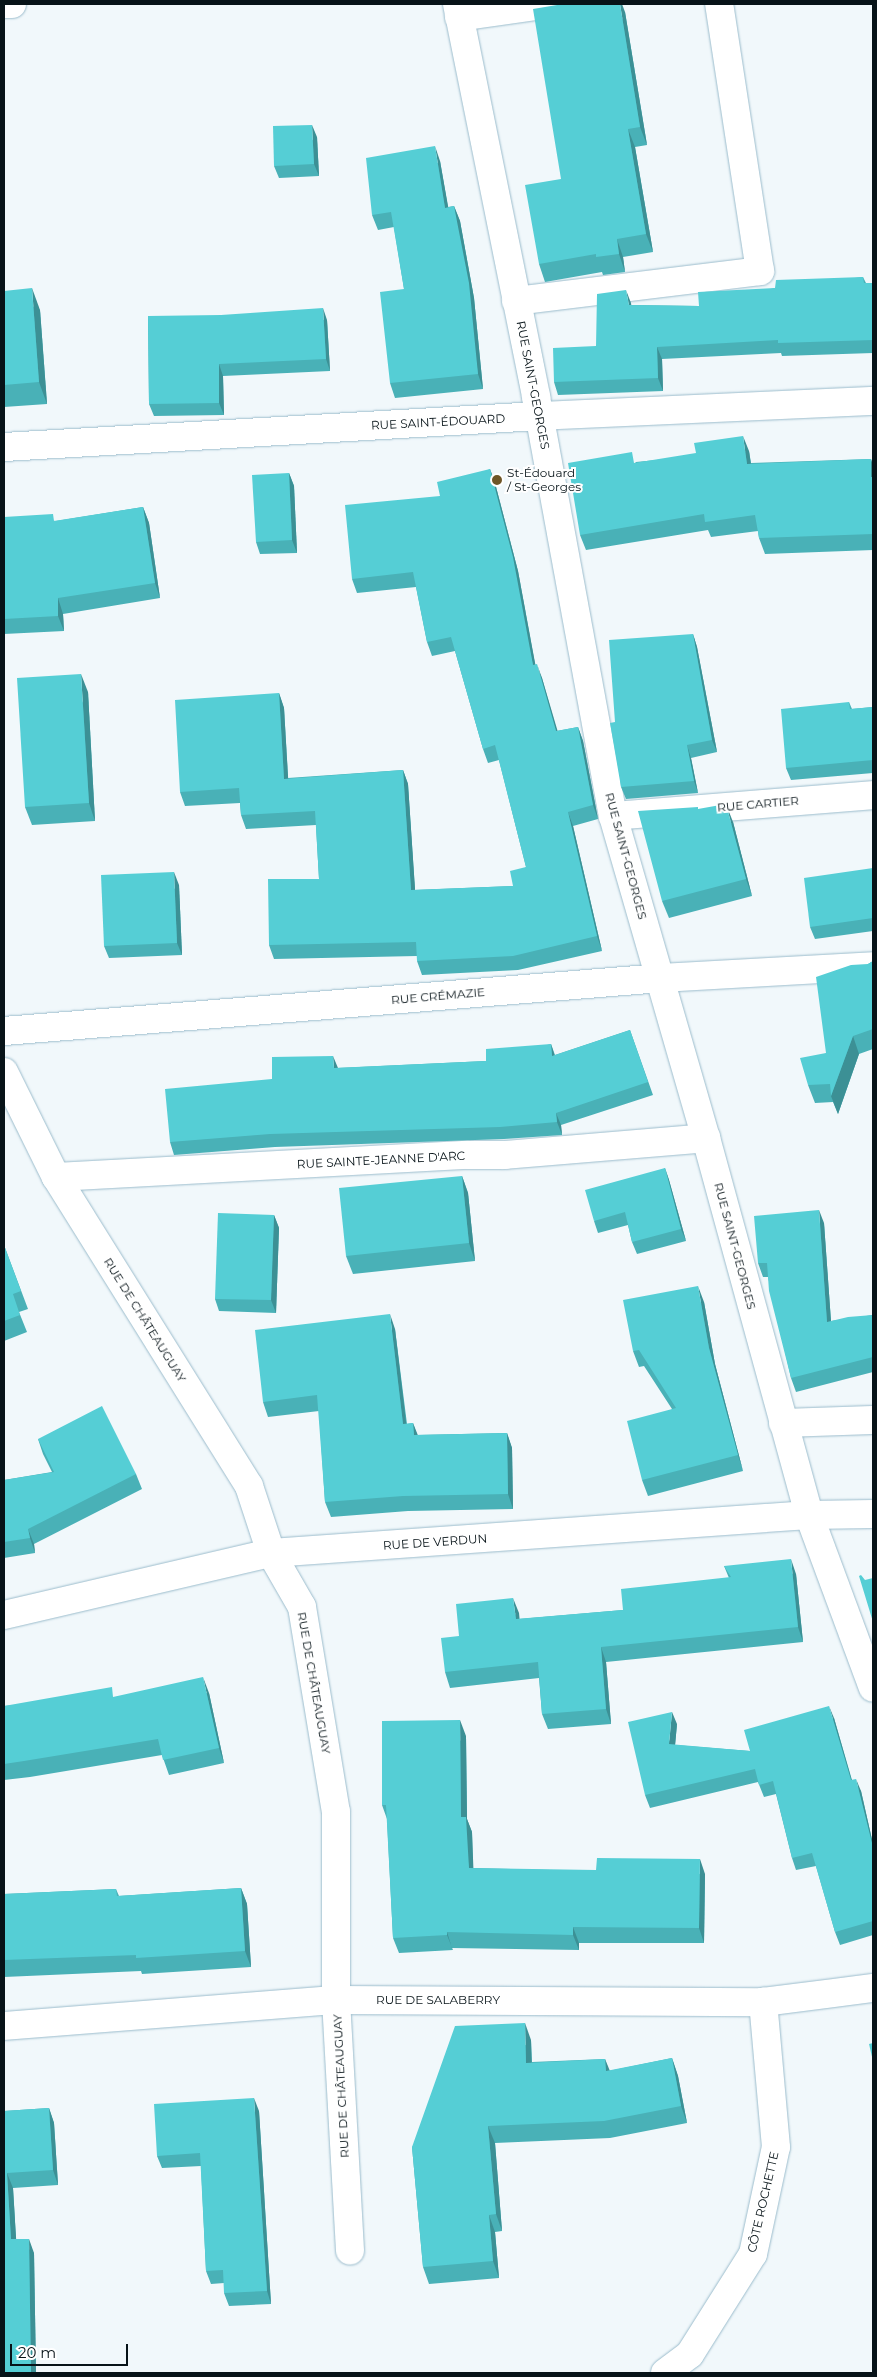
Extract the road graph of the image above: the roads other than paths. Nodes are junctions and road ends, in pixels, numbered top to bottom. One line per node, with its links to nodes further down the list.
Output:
1 (4, 4): 2 (street)
2 (12, 4)
3 (549, 4): 5 (street)
4 (719, 4): 6 (street)
5 (458, 10): 6 (street, RUE SAINT-GEORGES)
6 (516, 301): 8 (street, RUE SAINT-GEORGES)
7 (873, 401): 8 (street, RUE SAINT-ÉDOUARD)
8 (539, 416): 9 (street, RUE SAINT-ÉDOUARD); 11 (street, RUE SAINT-GEORGES)
9 (4, 447)
10 (873, 795): 11 (street, RUE CARTIER)
11 (613, 816): 13 (street, RUE SAINT-GEORGES)
12 (873, 966): 13 (street, RUE CRÉMAZIE)
13 (660, 978): 14 (street, RUE CRÉMAZIE); 16 (street, RUE SAINT-GEORGES)
14 (4, 1031)
15 (4, 1072): 17 (street, RUE DE CHÂTEAUGUAY)
16 (706, 1138): 17 (street, RUE SAINTE-JEANNE D'ARC); 19 (street, RUE SAINT-GEORGES)
17 (56, 1177): 22 (street, RUE DE CHÂTEAUGUAY)
18 (873, 1420): 19 (street)
19 (783, 1423): 21 (street, RUE SAINT-GEORGES)
20 (873, 1514): 21 (street, RUE DE VERDUN)
21 (809, 1515): 22 (street, RUE DE VERDUN); 24 (street, RUE SAINT-GEORGES)
22 (271, 1553): 23 (street, RUE DE VERDUN); 26 (street, RUE DE CHÂTEAUGUAY)
23 (4, 1615)
24 (873, 1688)
25 (873, 1988): 27 (street, RUE DE SALABERRY)
26 (336, 2000): 27 (street, RUE DE SALABERRY); 28 (street, RUE DE SALABERRY); 29 (street, RUE DE CHÂTEAUGUAY)
27 (763, 2002): 30 (street, CÔTE ROCHETTE)
28 (4, 2026)
29 (350, 2251)
30 (664, 2373)

